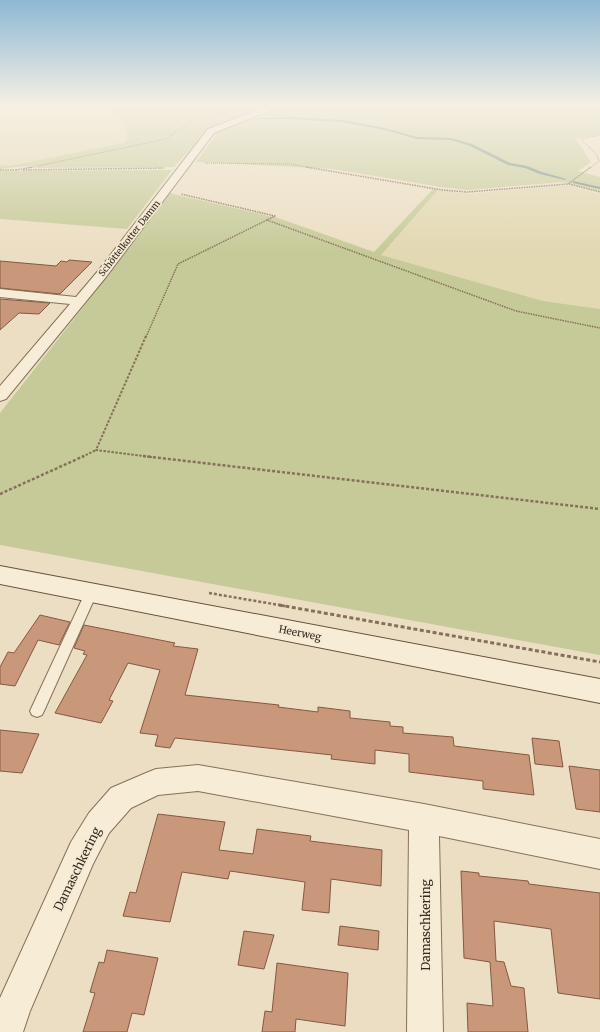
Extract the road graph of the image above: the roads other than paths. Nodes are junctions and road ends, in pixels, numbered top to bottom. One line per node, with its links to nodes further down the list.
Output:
1 (193, 155): 3 (street, Schöttelkotter Damm)
2 (0, 293): 3 (street)
3 (78, 301): 4 (street, Schöttelkotter Damm)
4 (0, 396)
5 (0, 575): 6 (street, Heerweg)
6 (91, 593): 7 (street, Heerweg); 8 (lane)
7 (600, 691)
8 (37, 711)
9 (424, 818): 10 (street, Damaschkering); 11 (street, Damaschkering); 12 (street, Damaschkering)
10 (600, 854)
11 (6, 1032)
12 (425, 1032)

